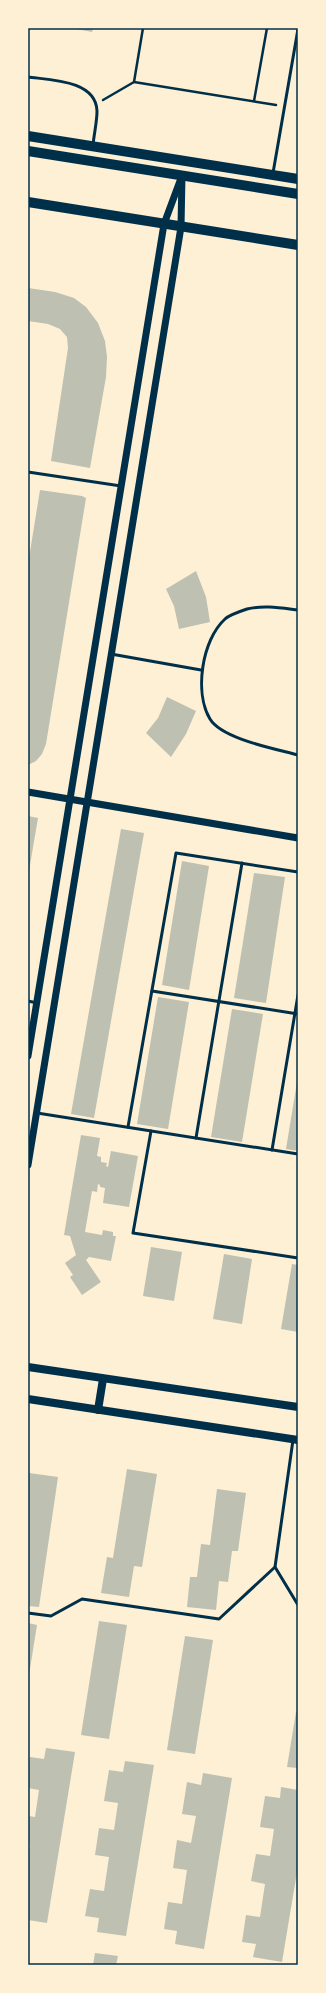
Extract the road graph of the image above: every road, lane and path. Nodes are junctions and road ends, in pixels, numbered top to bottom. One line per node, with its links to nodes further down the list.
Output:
1 (143, 28): 5 (path)
2 (266, 28): 6 (path)
3 (298, 29): 8 (lane)
4 (28, 77): 7 (lane)
5 (134, 82): 6 (path); 7 (path)
6 (254, 101): 8 (path)
7 (96, 104): 10 (lane)
8 (285, 106): 13 (lane)
9 (28, 136): 10 (main road)
10 (93, 146): 13 (main road)
11 (28, 151): 12 (main road)
12 (182, 175): 15 (main road); 17 (street); 18 (street)
13 (273, 175): 14 (main road)
14 (298, 179)
15 (298, 194)
16 (28, 202): 17 (main road)
17 (164, 224): 18 (main road); 21 (street)
18 (181, 227): 19 (main road); 23 (street)
19 (298, 245)
20 (28, 472): 21 (lane)
21 (121, 486): 27 (street)
22 (298, 610): 24 (lane)
23 (112, 654): 24 (lane); 28 (street)
24 (201, 670): 25 (lane)
25 (298, 755)
26 (28, 792): 27 (street)
27 (70, 799): 28 (street); 36 (street)
28 (88, 802): 29 (street); 39 (street)
29 (298, 838)
30 (242, 863): 31 (lane); 32 (lane); 35 (lane)
31 (298, 872)
32 (152, 991): 35 (lane); 40 (lane)
33 (298, 994): 37 (lane)
34 (28, 1001): 36 (lane)
35 (219, 1002): 37 (lane); 42 (lane)
36 (37, 1003): 38 (street)
37 (296, 1014): 43 (lane)
38 (28, 1056)
39 (37, 1113): 40 (lane); 45 (street)
40 (128, 1127): 41 (lane)
41 (151, 1131): 42 (lane); 46 (lane)
42 (196, 1138): 43 (lane)
43 (272, 1150): 44 (lane)
44 (298, 1154)
45 (28, 1165)
46 (298, 1258)
47 (28, 1367): 48 (main road)
48 (103, 1379): 50 (main road); 51 (main road)
49 (28, 1399): 51 (main road)
50 (298, 1407)
51 (98, 1410): 52 (main road)
52 (296, 1440): 53 (lane)
53 (275, 1568): 54 (lane); 55 (lane)
54 (298, 1605)
55 (28, 1613)

